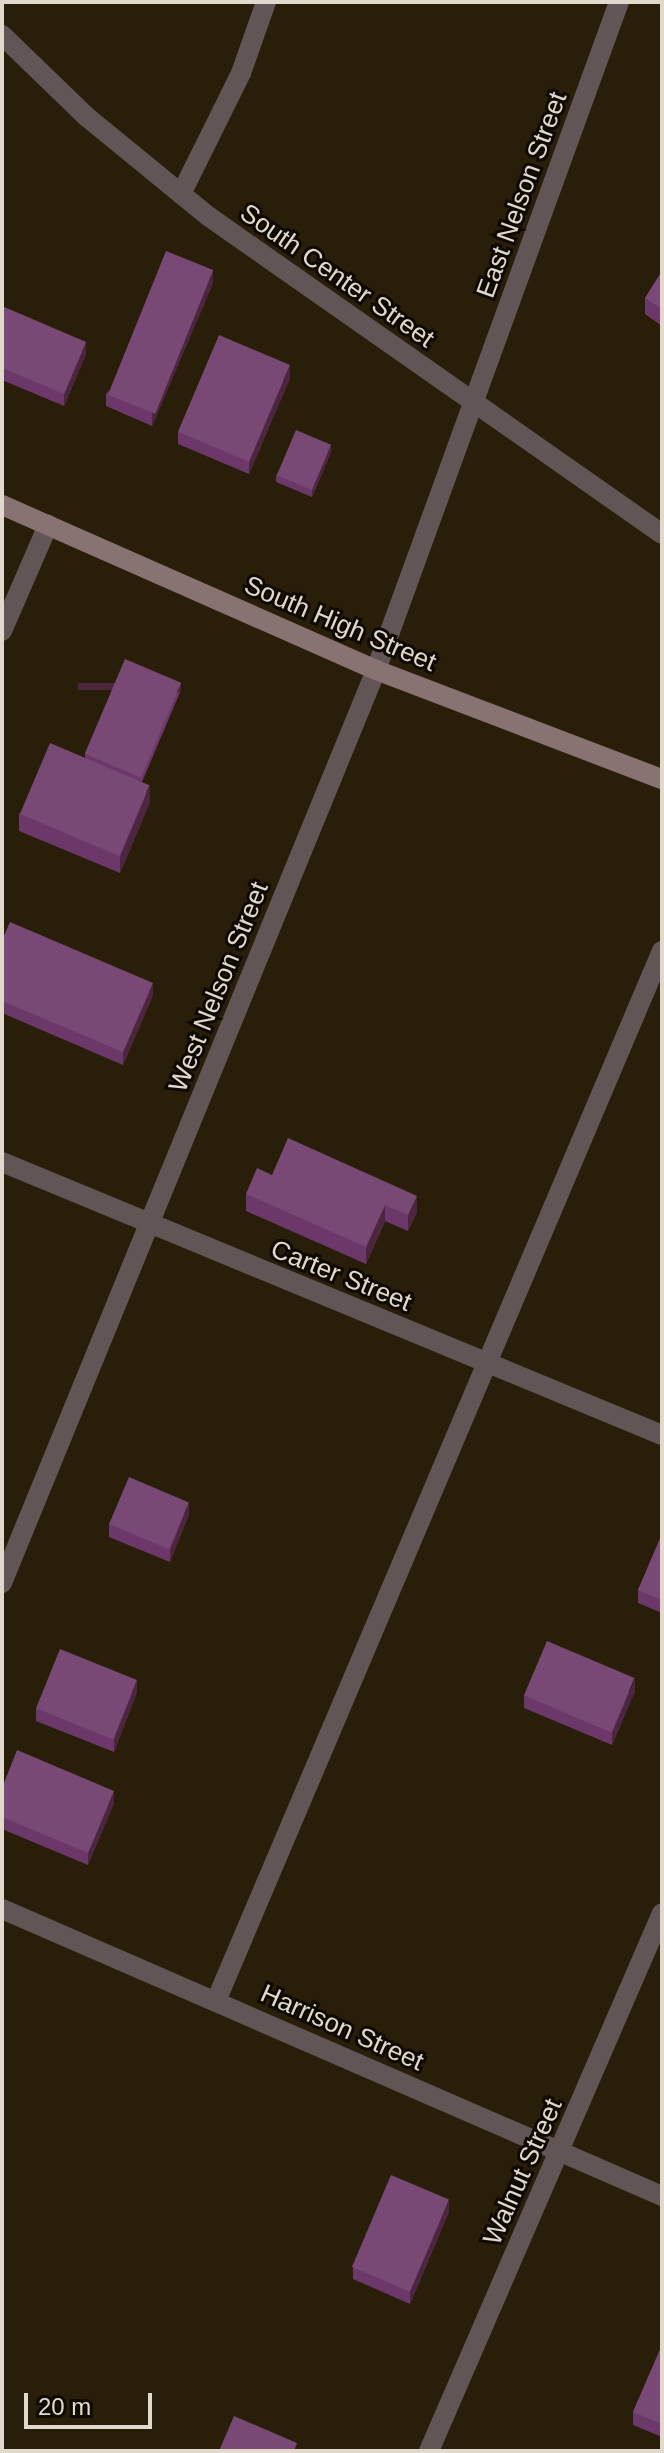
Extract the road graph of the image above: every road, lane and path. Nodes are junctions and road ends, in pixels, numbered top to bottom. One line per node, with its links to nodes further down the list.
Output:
1 (266, 2): 4 (street)
2 (619, 2): 5 (street, East Nelson Street)
3 (2, 35): 4 (street, South Center Street)
4 (181, 194): 5 (street, South Center Street)
5 (475, 406): 8 (street, South Center Street); 10 (street, West Nelson Street)
6 (2, 505): 7 (main road, South High Street)
7 (48, 525): 9 (street); 10 (main road, South High Street)
8 (662, 534)
9 (2, 631)
10 (376, 670): 11 (main road, South High Street); 14 (street, West Nelson Street)
11 (662, 779)
12 (662, 951): 15 (street)
13 (2, 1162): 14 (street, Carter Street)
14 (150, 1226): 15 (street, Carter Street); 17 (street, West Nelson Street)
15 (488, 1364): 16 (street, Carter Street); 20 (street)
16 (662, 1435)
17 (2, 1583)
18 (2, 1909): 20 (street, Harrison Street)
19 (662, 1913): 21 (street, Walnut Street)
20 (216, 2001): 21 (street, Harrison Street)
21 (560, 2152): 22 (street, Harrison Street); 23 (street, Walnut Street)
22 (662, 2196)
23 (429, 2451)

